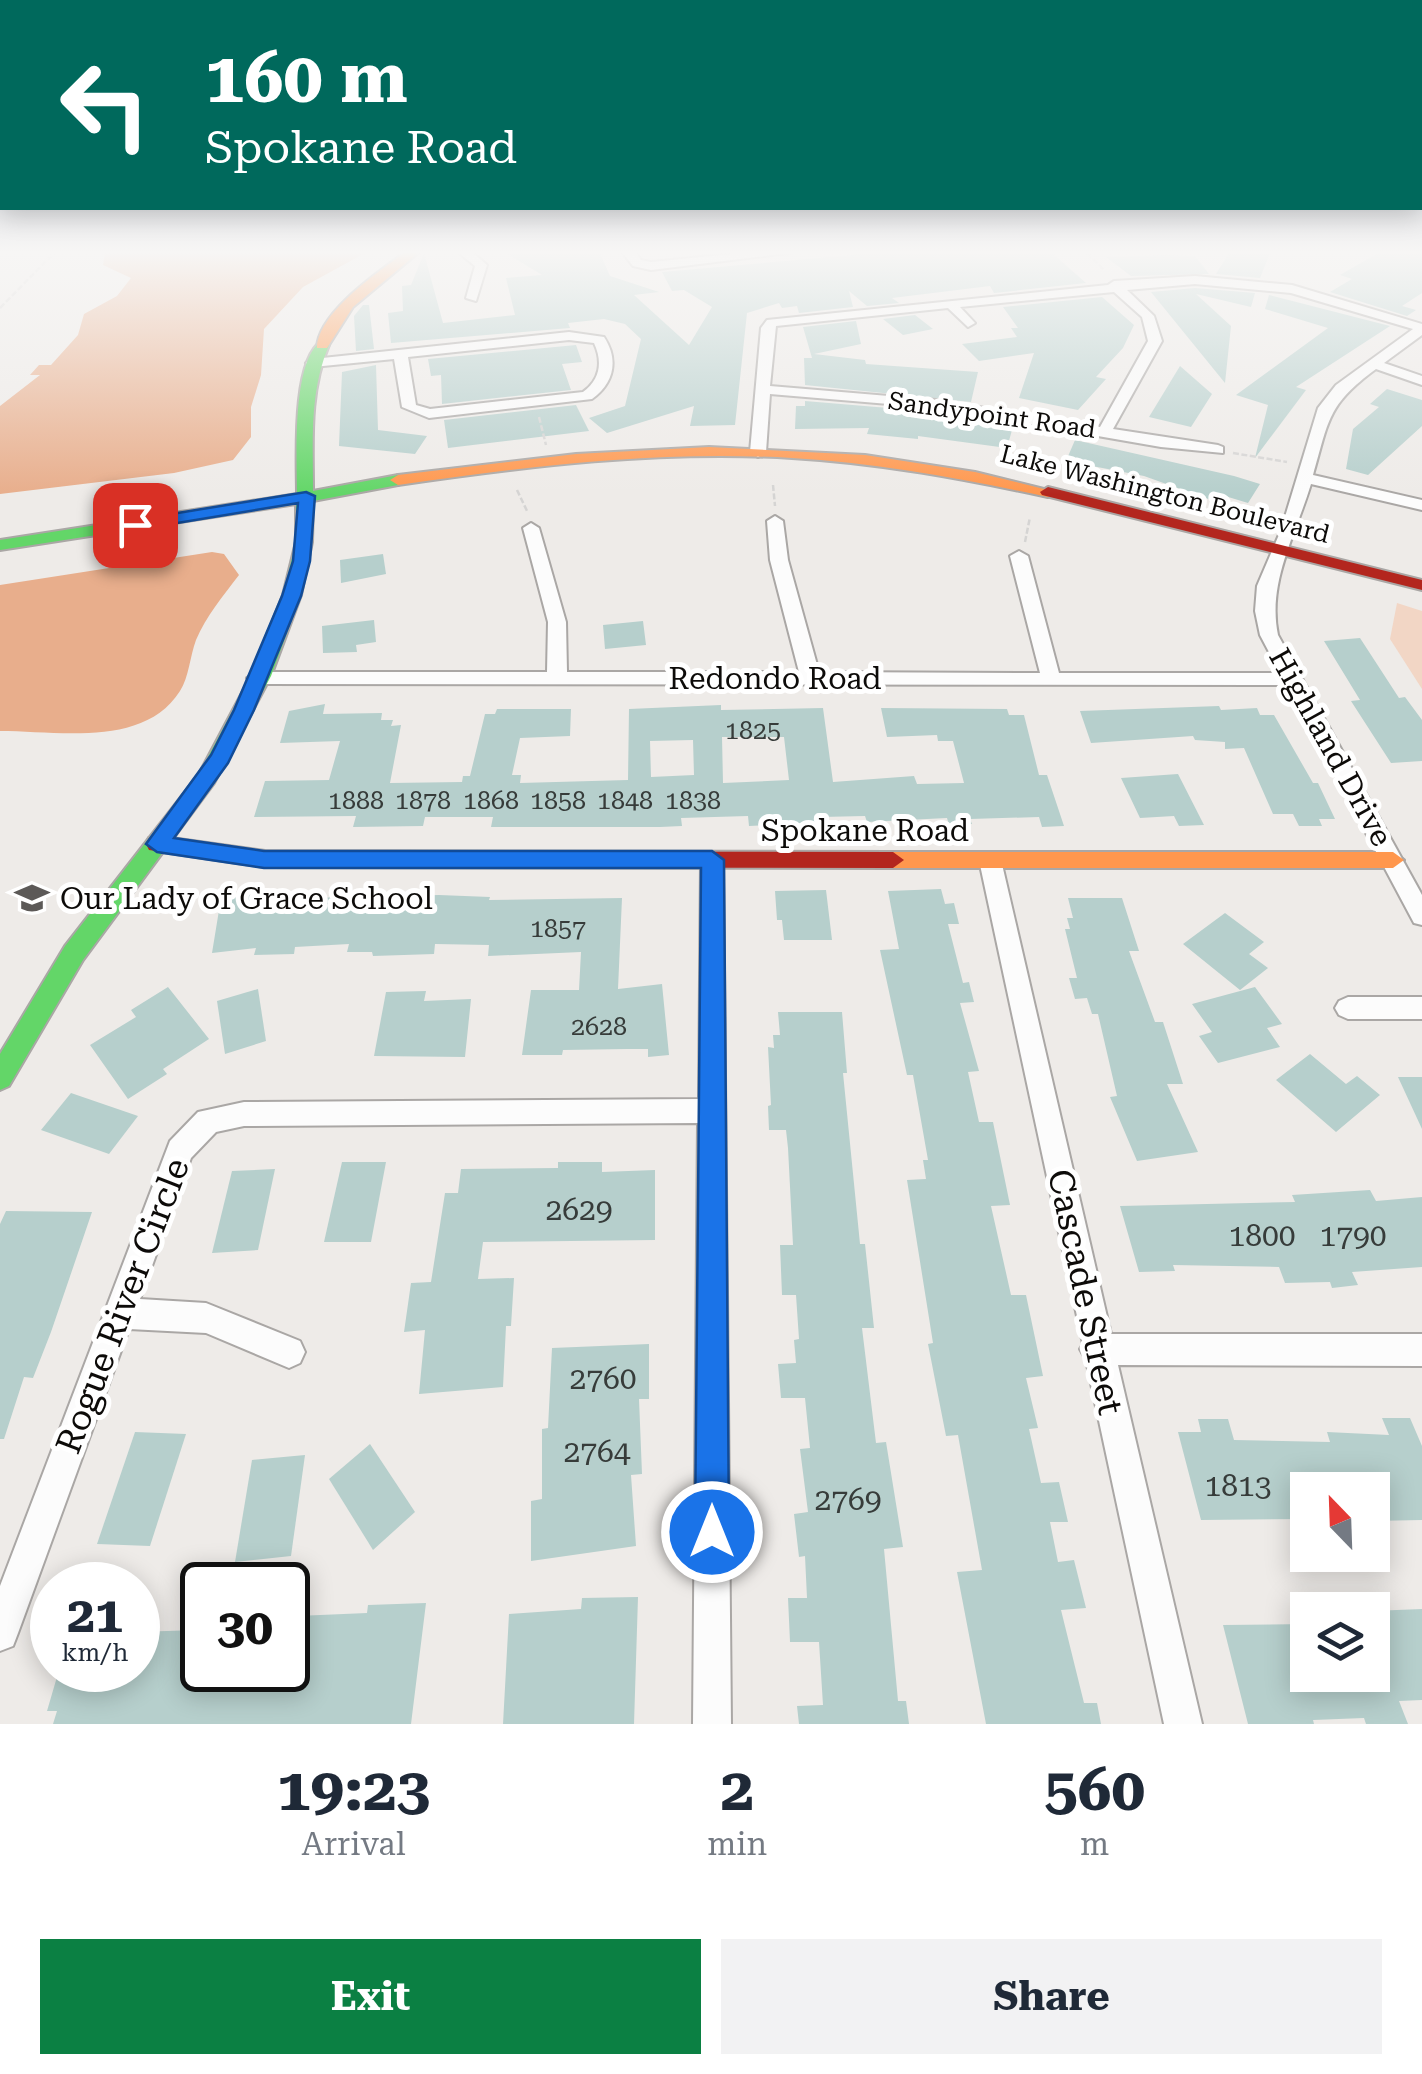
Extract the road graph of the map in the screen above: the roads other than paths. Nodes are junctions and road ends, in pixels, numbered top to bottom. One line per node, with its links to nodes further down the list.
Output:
1 (330, 333): 6 (street)
2 (768, 333): 9 (street)
3 (1153, 333): 10 (street)
4 (1416, 333): 7 (street, Highland Drive)
5 (400, 353): 5 (street); 6 (street)
6 (313, 362): 14 (street)
7 (1374, 364): 8 (street); 13 (street, Highland Drive)
8 (1422, 381)
9 (765, 390): 10 (street, Sandypoint Road); 12 (street)
10 (1104, 431): 11 (street, Sandypoint Road)
11 (1218, 450)
12 (758, 452): 14 (street, Lake Washington Boulevard); 19 (street, Lake Washington Boulevard)
13 (1308, 472): 15 (street); 19 (street, Highland Drive)
14 (306, 496): 18 (street, Lake Washington Boulevard); 23 (street)
15 (1422, 505)
16 (775, 521): 24 (street)
17 (531, 528): 22 (street)
18 (0, 544)
19 (1278, 552): 21 (street, Lake Washington Boulevard); 26 (street, Highland Drive)
20 (1019, 556): 25 (street)
21 (1422, 586)
22 (558, 677): 23 (street, Redondo Road); 24 (street, Redondo Road)
23 (257, 678): 27 (street)
24 (810, 679): 25 (street, Redondo Road)
25 (1051, 679): 26 (street, Redondo Road)
26 (1294, 679): 30 (street, Highland Drive)
27 (157, 844): 28 (street, Spokane Road); 34 (street)
28 (712, 860): 29 (street, Spokane Road); 35 (street)
29 (990, 860): 30 (street, Spokane Road); 37 (street, Cascade Street)
30 (1393, 860): 31 (street, Highland Drive)
31 (1422, 916)
32 (1348, 1008): 33 (street)
33 (1422, 1008)
34 (0, 1078)
35 (711, 1110): 36 (street, Rogue River Circle); 41 (street)
36 (119, 1314): 39 (street); 40 (street, Rogue River Circle)
37 (1096, 1349): 38 (street); 42 (street, Cascade Street)
38 (1422, 1350)
39 (289, 1352)
40 (0, 1633)
41 (712, 1724)
42 (1183, 1724)

